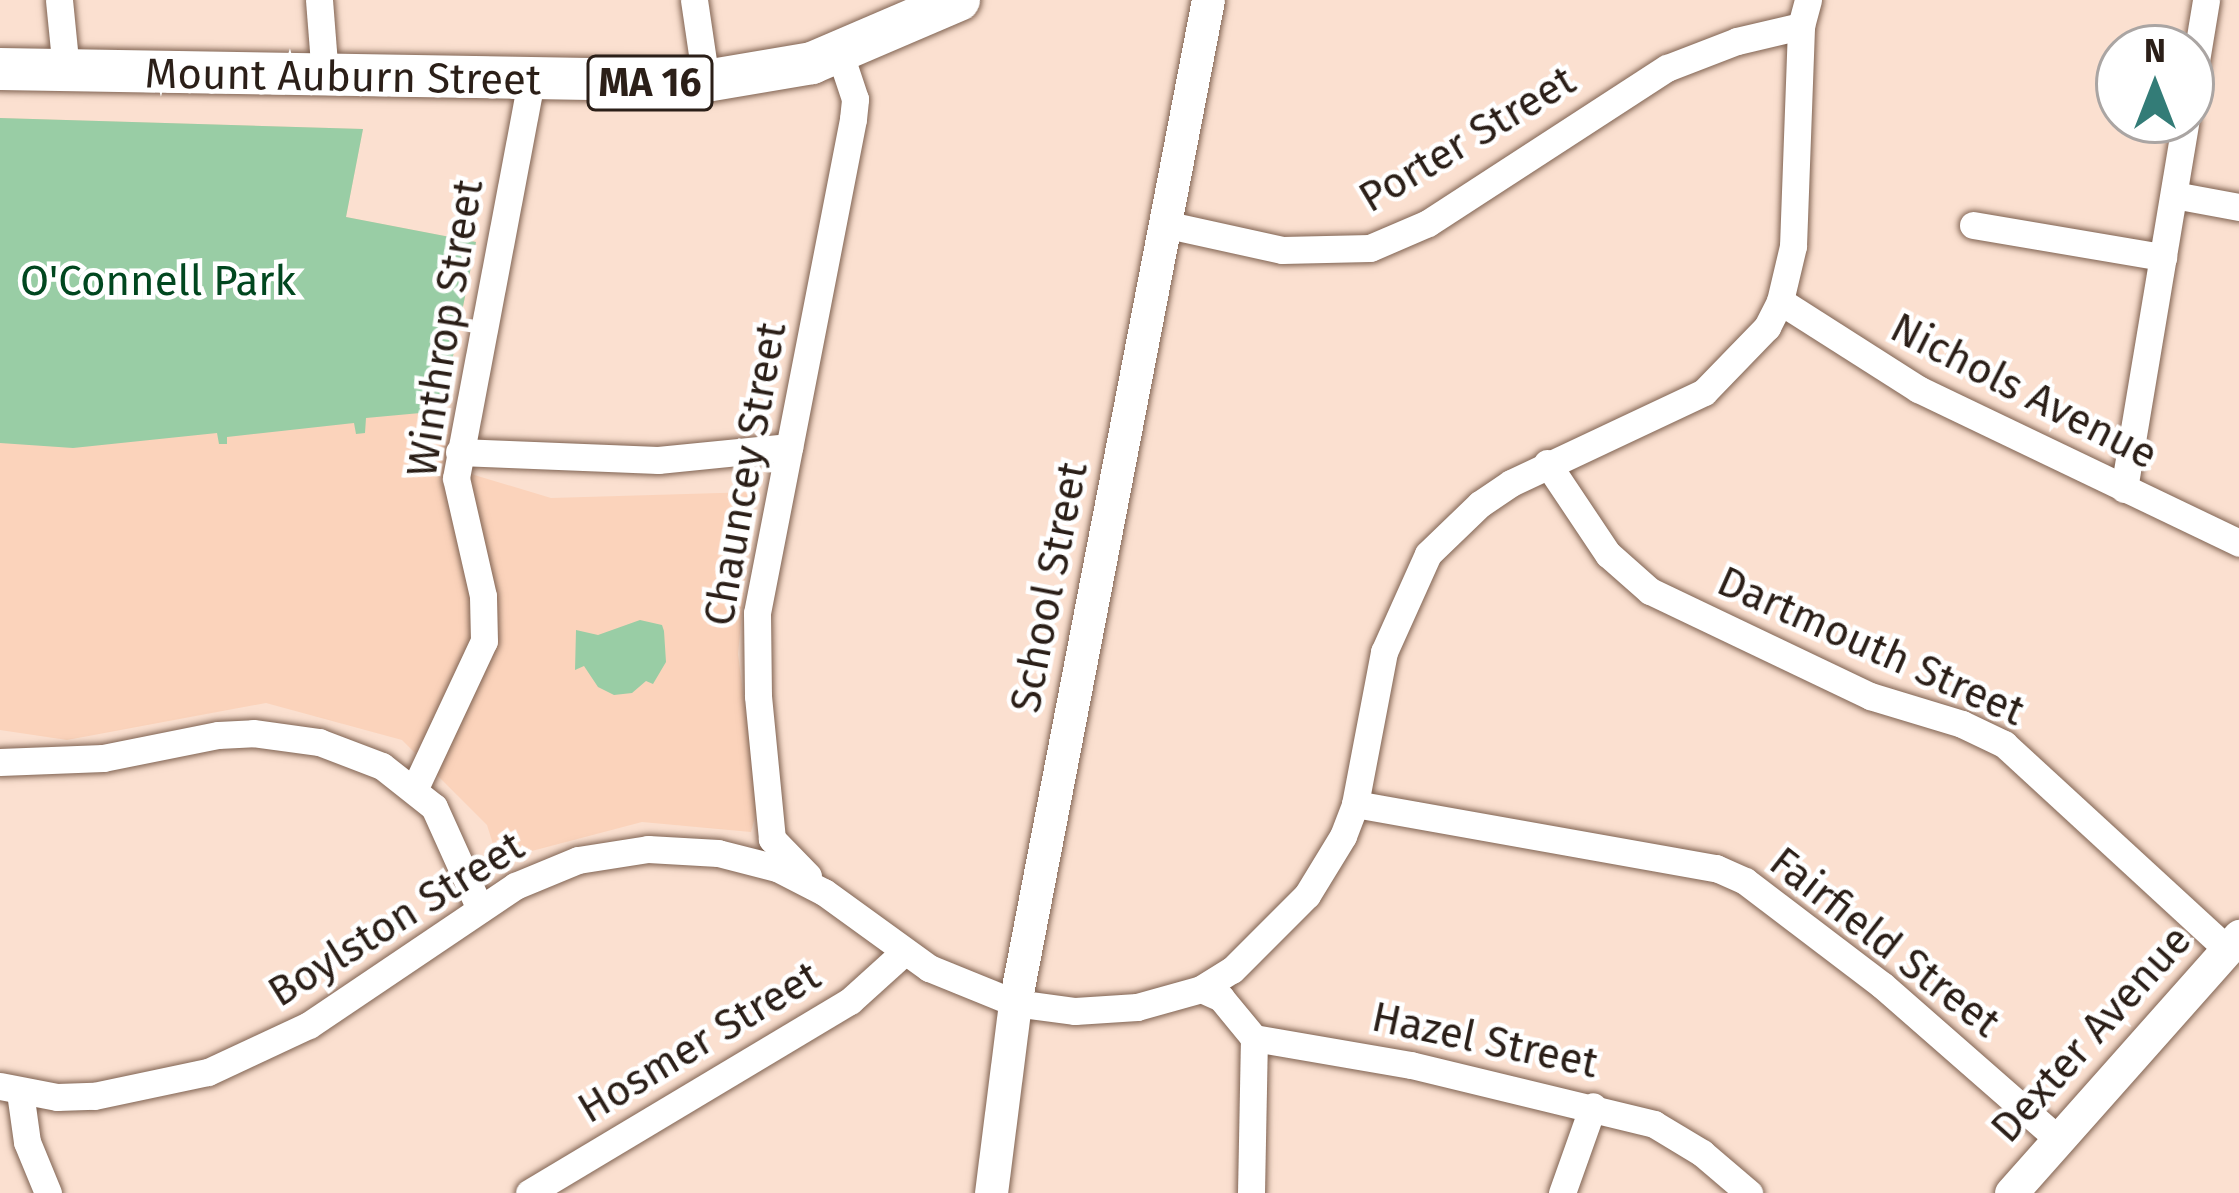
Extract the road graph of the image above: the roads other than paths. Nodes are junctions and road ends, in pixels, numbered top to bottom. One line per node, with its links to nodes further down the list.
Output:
1 (59, 0): 9 (street)
2 (319, 0): 10 (street)
3 (694, 0): 12 (street)
4 (959, 0): 7 (main road, Mount Auburn Street / MA 16)
5 (1208, 0): 16 (street, School Street)
6 (1804, 13): 16 (street, Porter Street); 19 (street, Boylston Street)
7 (841, 54): 12 (main road, Mount Auburn Street / MA 16); 20 (street, Chauncey Street)
8 (0, 69): 9 (main road, Mount Auburn Street / MA 16)
9 (66, 70): 10 (main road, Mount Auburn Street / MA 16)
10 (325, 76): 11 (main road, Mount Auburn Street / MA 16)
11 (531, 81): 12 (main road, Mount Auburn Street / MA 16); 21 (street, Winthrop Street)
12 (706, 81)
13 (2182, 144): 14 (street)
14 (2174, 196): 15 (street); 18 (street)
15 (2239, 206)
16 (1164, 224): 33 (street, School Street)
17 (1973, 225): 18 (street)
18 (2163, 257): 23 (street)
19 (1780, 301): 22 (street, Boylston Street); 23 (street, Nichols Avenue)
20 (789, 447): 21 (street); 28 (street, Chauncey Street)
21 (459, 452): 26 (street, Winthrop Street)
22 (1547, 463): 27 (street, Boylston Street); 30 (street, Dartmouth Street)
23 (2124, 489): 24 (street, Nichols Avenue)
24 (2239, 543)
25 (0, 762): 26 (street)
26 (415, 788): 29 (street)
27 (1355, 804): 32 (street, Boylston Street); 37 (street, Fairfield Street)
28 (824, 892): 29 (street, Boylston Street); 31 (street, Boylston Street)
29 (480, 909): 35 (street, Boylston Street)
30 (2233, 942): 37 (street, Dexter Avenue)
31 (904, 952): 33 (street, Boylston Street); 39 (street, Hosmer Street)
32 (1202, 988): 33 (street, Boylston Street); 34 (street)
33 (1016, 1004): 40 (street, School Street)
34 (1254, 1038): 36 (street, Hazel Street); 41 (street)
35 (10, 1089): 38 (street)
36 (1593, 1106): 42 (street); 43 (street, Hazel Street)
37 (2058, 1138): 44 (street, Dexter Avenue)
38 (48, 1193)
39 (529, 1193)
40 (992, 1193)
41 (1251, 1193)
42 (1562, 1193)
43 (1749, 1193)
44 (2011, 1193)

